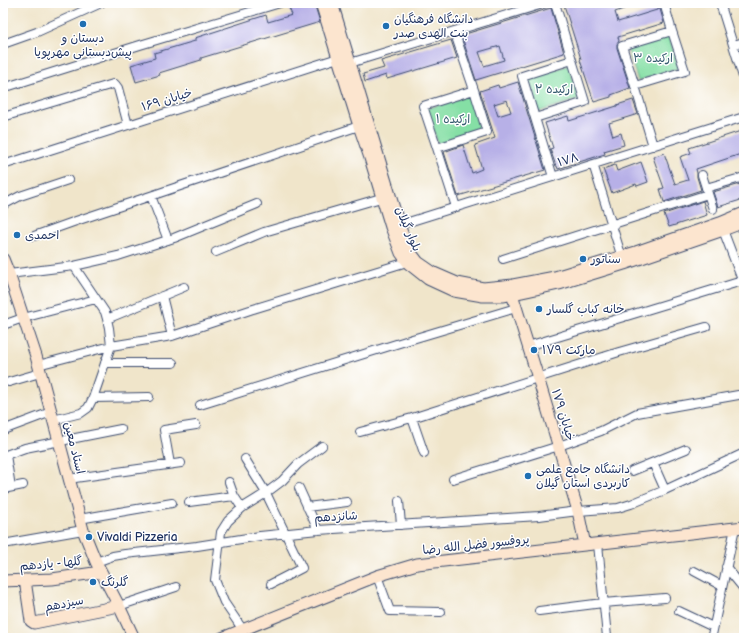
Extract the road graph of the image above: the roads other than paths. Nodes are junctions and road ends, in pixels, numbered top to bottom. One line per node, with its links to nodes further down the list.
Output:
1 (101, 3): 12 (street)
2 (280, 3): 19 (street)
3 (321, 3): 14 (main road, بلوار گیلان)
4 (332, 3): 16 (main road, بلوار گیلان)
5 (546, 3): 9 (street)
6 (554, 3): 15 (street)
7 (664, 3): 10 (street)
8 (720, 3): 13 (street)
9 (454, 31): 16 (street); 20 (street)
10 (672, 31): 18 (street); 18 (street)
11 (744, 42): 13 (street)
12 (3, 44)
13 (733, 45): 17 (street)
14 (338, 58): 24 (street, خیابان ۱۶۹); 25 (main road, بلوار گیلان)
15 (572, 60): 23 (street); 23 (street)
16 (350, 63): 43 (main road, بلوار گیلان)
17 (744, 80)
18 (635, 86): 26 (street)
19 (3, 88)
20 (474, 90): 27 (street); 27 (street)
21 (3, 117): 24 (street)
22 (744, 117): 26 (street, ۱۷۸)
23 (535, 118): 31 (street)
24 (128, 125): 29 (street, خیابان ۱۶۹)
25 (359, 126): 35 (street); 36 (main road, بلوار گیلان)
26 (653, 146): 28 (street, ۱۷۸)
27 (437, 148): 39 (street)
28 (593, 164): 31 (street, ۱۷۸); 44 (street)
29 (3, 165)
30 (702, 175): 34 (street)
31 (553, 177): 39 (street, ۱۷۸)
32 (744, 177): 34 (street)
33 (68, 180): 38 (street)
34 (707, 191): 40 (street); 44 (street)
35 (151, 196): 46 (street); 47 (street)
36 (381, 198): 48 (street); 52 (main road, بلوار گیلان)
37 (257, 204): 47 (street)
38 (3, 205)
39 (456, 207): 43 (street, ۱۷۸)
40 (713, 209)
41 (744, 213): 51 (main road, بلوار گیلان)
42 (744, 222): 45 (main road, بلوار گیلان)
43 (399, 225): 51 (main road, بلوار گیلان)
44 (612, 225): 50 (street); 51 (street)
45 (723, 230): 51 (main road, بلوار گیلان); 55 (street)
46 (34, 236)
47 (168, 240): 53 (street)
48 (216, 252)
49 (3, 258): 54 (main road, استاد معین)
50 (503, 259)
51 (623, 260): 57 (main road, بلوار گیلان)
52 (407, 262): 57 (main road, بلوار گیلان); 65 (street)
53 (74, 266): 54 (street); 59 (street)
54 (6, 275): 61 (main road, استاد معین)
55 (743, 284): 67 (street)
56 (184, 286): 58 (street)
57 (512, 294): 60 (main road, خیابان ۱۷۹)
58 (162, 296): 62 (street); 65 (street)
59 (96, 299): 61 (street); 62 (street)
60 (516, 308): 67 (main road, خیابان ۱۷۹); 76 (street)
61 (23, 318): 63 (street); 70 (main road, استاد معین)
62 (107, 319): 66 (street)
63 (3, 325)
64 (706, 327): 71 (street)
65 (172, 336): 66 (street)
66 (111, 346): 68 (street); 70 (street)
67 (528, 346): 71 (main road, خیابان ۱۷۹)
68 (105, 363): 69 (street); 75 (street)
69 (173, 363)
70 (39, 369): 72 (street); 77 (main road, استاد معین)
71 (538, 378): 78 (street); 85 (main road, خیابان ۱۷۹)
72 (9, 382)
73 (744, 394): 85 (street)
74 (149, 397): 75 (street)
75 (93, 398): 77 (street)
76 (200, 405)
77 (52, 416): 81 (street); 83 (main road, استاد معین)
78 (412, 418): 82 (street); 87 (street)
79 (196, 425): 93 (street)
80 (121, 429): 83 (street)
81 (3, 430)
82 (360, 432)
83 (59, 441): 89 (street); 95 (main road, استاد معین)
84 (322, 446): 102 (street)
85 (559, 446): 96 (street); 110 (main road, خیابان ۱۷۹)
86 (686, 449): 92 (street)
87 (424, 453)
88 (744, 453): 101 (street, شانزدهم)
89 (5, 456): 99 (street)
90 (245, 459): 102 (street)
91 (181, 462): 93 (street)
92 (653, 463): 94 (street); 101 (street)
93 (170, 464): 95 (street)
94 (632, 471)
95 (68, 479): 111 (main road, استاد معین)
96 (453, 479)
97 (229, 482): 103 (street)
98 (23, 485): 99 (street)
99 (7, 488)
100 (299, 488): 108 (street)
101 (665, 490): 110 (street, شانزدهم)
102 (266, 493): 109 (street); 116 (street)
103 (234, 496): 105 (street); 109 (street)
104 (399, 501): 112 (street)
105 (188, 502)
106 (347, 502): 108 (street)
107 (172, 503): 111 (street)
108 (308, 507): 115 (street)
109 (242, 508): 117 (street)
110 (578, 511): 112 (street, شانزدهم); 120 (main road, خیابان ۱۷۹)
111 (80, 519): 114 (main road, استاد معین)
112 (402, 526): 115 (street, شانزدهم)
113 (740, 528): 119 (main road, پروفسور فضل الله رضا); 122 (street)
114 (83, 530): 118 (street); 121 (main road, استاد معین)
115 (318, 530): 116 (street, شانزدهم)
116 (285, 533): 117 (street, شانزدهم); 127 (street)
117 (219, 542): 121 (street, شانزدهم); 137 (street)
118 (3, 544)
119 (598, 544): 120 (main road, پروفسور فضل الله رضا); 132 (street)
120 (585, 545): 124 (main road, پروفسور فضل الله رضا)
121 (99, 567): 125 (main road, گلها - یازدهم); 133 (main road, استاد معین)
122 (726, 567): 128 (street); 130 (street)
123 (694, 571): 128 (street)
124 (377, 576): 136 (street); 137 (main road, پروفسور فضل الله رضا)
125 (25, 580): 126 (main road, گلها - یازدهم); 133 (main road, سیزدهم)
126 (3, 581)
127 (270, 584)
128 (722, 586): 135 (street)
129 (176, 587): 133 (street)
130 (744, 589)
131 (665, 598): 132 (street)
132 (603, 603): 134 (street); 138 (street)
133 (119, 606): 139 (main road, استاد معین)
134 (539, 611)
135 (679, 611)
136 (441, 612)
137 (243, 630): 140 (main road, پروفسور فضل الله رضا)
138 (607, 637)
139 (134, 638)
140 (222, 638)

